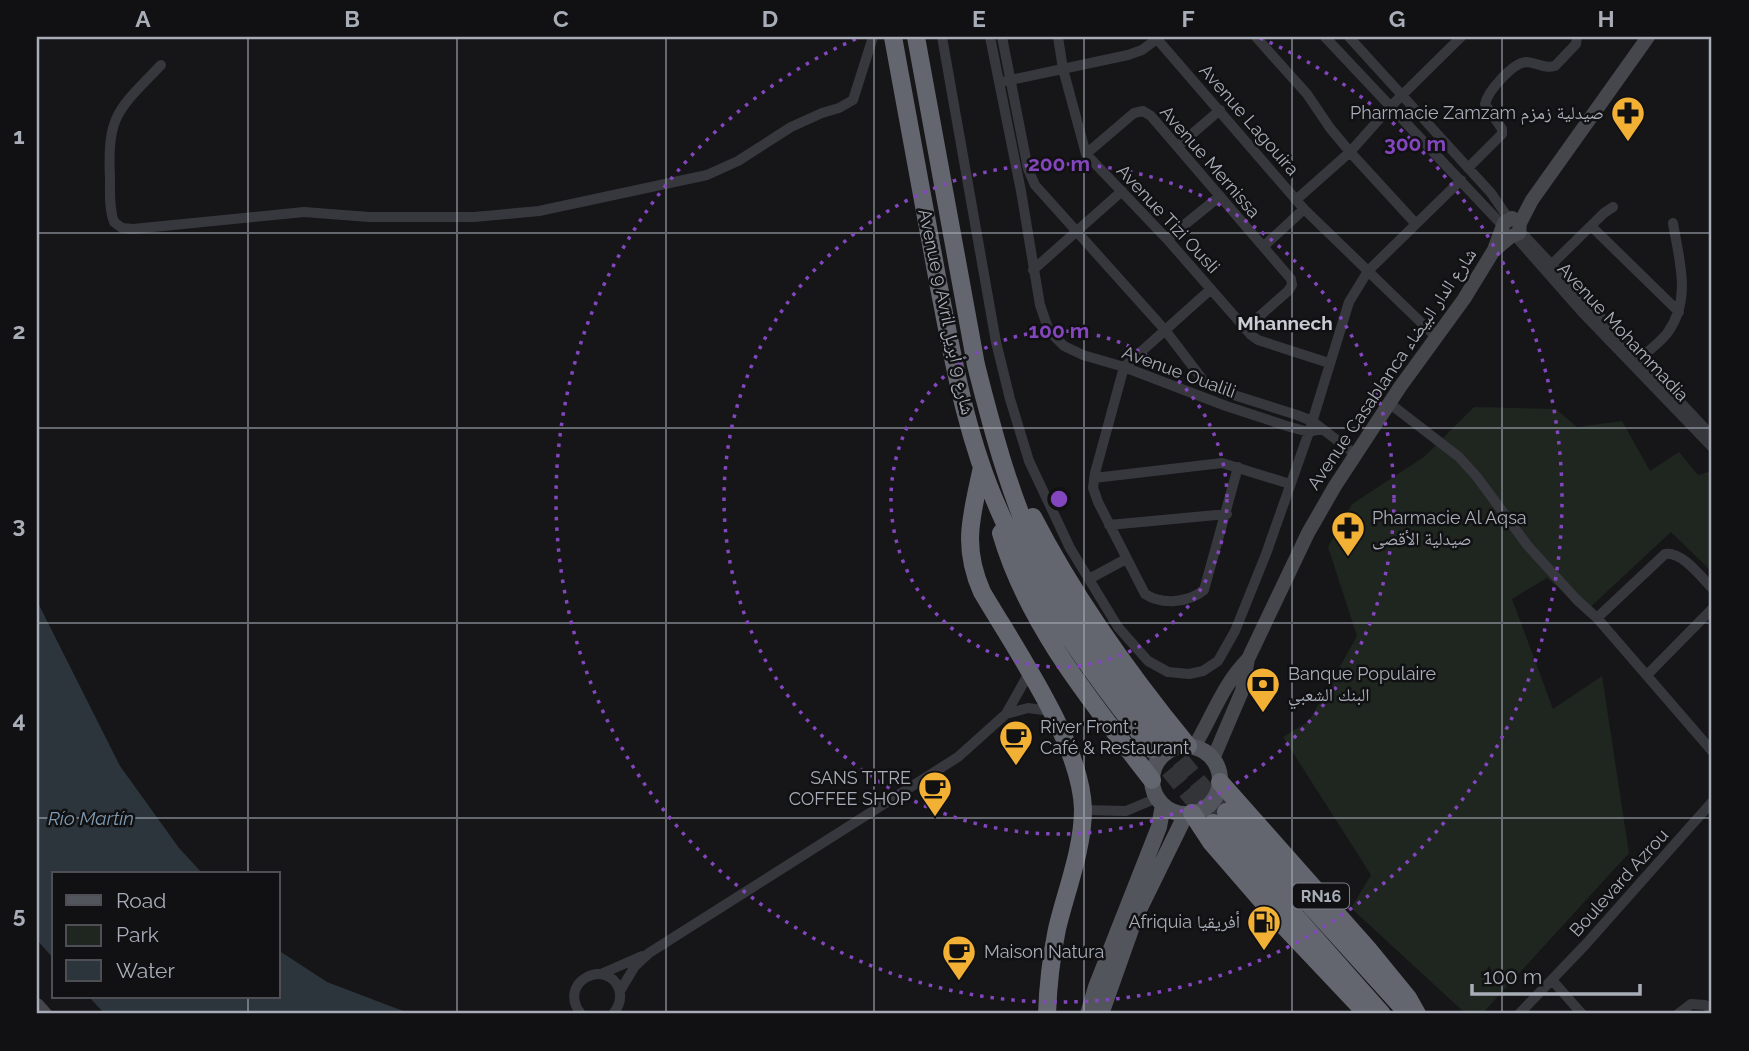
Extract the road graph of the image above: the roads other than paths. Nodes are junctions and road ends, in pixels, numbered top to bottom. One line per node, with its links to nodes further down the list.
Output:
1 (873, 37): 15 (street)
2 (893, 37): 59 (highway, Avenue 9 Avril شارع 9 أبريل)
3 (916, 37): 61 (highway, Avenue 9 Avril شارع 9 أبريل)
4 (942, 37): 68 (street)
5 (990, 37): 18 (street, Avenue Oualili)
6 (1002, 37): 17 (street)
7 (1058, 37): 16 (street, Avenue Tizi Ousli)
8 (1256, 37): 23 (street)
9 (1325, 37): 20 (street)
10 (1349, 37): 19 (street)
11 (1461, 37): 19 (street)
12 (1577, 37): 25 (street)
13 (1648, 37): 37 (street, Avenue Casablanca شارع الدار البيضاء)
14 (1159, 38): 16 (street, Avenue Lagouira); 21 (street, Avenue Lagouira)
15 (161, 65)
16 (1063, 69): 17 (street, Avenue Lagouira); 24 (street, Avenue Tizi Ousli)
17 (1009, 80): 18 (street, Avenue Lagouira); 27 (street)
18 (998, 83): 28 (street, Avenue Oualili)
19 (1402, 94): 20 (street); 25 (street)
20 (1391, 106): 23 (street); 26 (street)
21 (1220, 110): 22 (street); 31 (street, Avenue Lagouira)
22 (1178, 146): 24 (street, Avenue Mernissa); 30 (street, Avenue Mernissa)
23 (1350, 152): 31 (street); 35 (street)
24 (1086, 154): 29 (street, Avenue Tizi Ousli)
25 (1468, 168): 37 (street)
26 (1461, 180): 35 (street); 37 (street)
27 (1035, 185): 28 (street); 38 (street)
28 (1021, 191): 42 (street, Avenue Oualili)
29 (1122, 191): 38 (street); 39 (street, Avenue Tizi Ousli)
30 (1220, 196): 39 (street); 40 (street, Avenue Mernissa)
31 (1297, 199): 33 (street, Avenue Lagouira)
32 (1613, 207): 36 (street)
33 (1304, 209): 40 (street); 43 (street, Avenue Lagouira)
34 (1673, 223): 45 (street)
35 (1416, 224): 43 (street)
36 (1591, 226): 41 (street); 45 (street)
37 (1511, 228): 41 (street, Avenue Mohammadia); 48 (street, Avenue Casablanca شارع الدار البيضاء)
38 (1078, 232): 42 (street); 47 (street)
39 (1167, 239): 44 (street, Avenue Tizi Ousli)
40 (1264, 246): 46 (street, Avenue Mernissa)
41 (1548, 268): 50 (street, Avenue Mohammadia)
42 (1033, 270): 51 (street, Avenue Oualili)
43 (1368, 271): 48 (street, Avenue Lagouira); 49 (street)
44 (1211, 289): 46 (street, Avenue Tizi Ousli); 47 (street)
45 (1679, 312): 50 (street)
46 (1245, 329): 49 (street, Avenue Tizi Ousli)
47 (1165, 330): 51 (street); 52 (street)
48 (1435, 336): 54 (street, Avenue Casablanca شارع الدار البيضاء)
49 (1329, 363): 55 (street)
50 (1638, 364): 56 (street, Avenue Mohammadia); 57 (street, Avenue Mohammadia)
51 (1124, 367): 53 (street, Avenue Oualili); 62 (street)
52 (1203, 380): 53 (street); 55 (street, Avenue Oualili)
53 (1191, 393): 55 (street, Avenue Oualili)
54 (1389, 403): 58 (street, Avenue Casablanca شارع الدار البيضاء); 71 (street)
55 (1310, 427): 58 (street); 63 (street)
56 (1712, 436)
57 (1712, 447)
58 (1355, 454): 72 (street, Avenue Casablanca شارع الدار البيضاء)
59 (982, 467): 64 (highway, Avenue 9 Avril شارع 9 أبريل); 73 (highway)
60 (1238, 467): 62 (street); 63 (street); 65 (street)
61 (1008, 475): 64 (highway, Avenue 9 Avril شارع 9 أبريل); 77 (highway)
62 (1094, 478): 66 (street)
63 (1290, 484): 68 (street)
64 (998, 509): 80 (highway)
65 (1227, 514): 66 (street); 67 (street)
66 (1109, 525): 67 (street)
67 (1126, 559): 68 (street)
68 (1089, 579)
69 (1712, 588): 71 (street)
70 (1712, 609): 74 (street)
71 (1597, 618): 74 (street)
72 (1248, 659): 77 (street, Avenue Casablanca شارع الدار البيضاء); 79 (street, Avenue Casablanca شارع الدار البيضاء)
73 (1029, 673): 75 (highway); 76 (street)
74 (1647, 675): 78 (street)
75 (1051, 711): 76 (street); 84 (highway)
76 (1006, 714): 86 (street)
77 (1191, 746): 79 (main road); 80 (main road)
78 (1712, 751)
79 (1213, 759): 81 (main road, RN16)
80 (1152, 780): 82 (main road)
81 (1220, 782): 85 (main road); 101 (highway, RN16)
82 (1160, 802): 84 (street); 85 (main road); 96 (main road)
83 (1712, 802): 88 (street, Boulevard Azrou)
84 (1083, 810): 95 (highway)
85 (1189, 813): 97 (main road); 98 (highway, RN16)
86 (649, 953): 87 (street); 89 (street)
87 (601, 974): 89 (street); 93 (street)
88 (1552, 980): 102 (street, Boulevard Azrou); 103 (street)
89 (620, 991): 94 (street)
90 (37, 1005): 92 (street)
91 (1712, 1009): 104 (street)
92 (45, 1014)
93 (581, 1014)
94 (613, 1014)
95 (1047, 1014)
96 (1088, 1014)
97 (1101, 1014)
98 (1367, 1014)
99 (1382, 1014): 100 (highway)
100 (1408, 1014)
101 (1417, 1014)
102 (1519, 1014)
103 (1582, 1014)
104 (1678, 1014)

